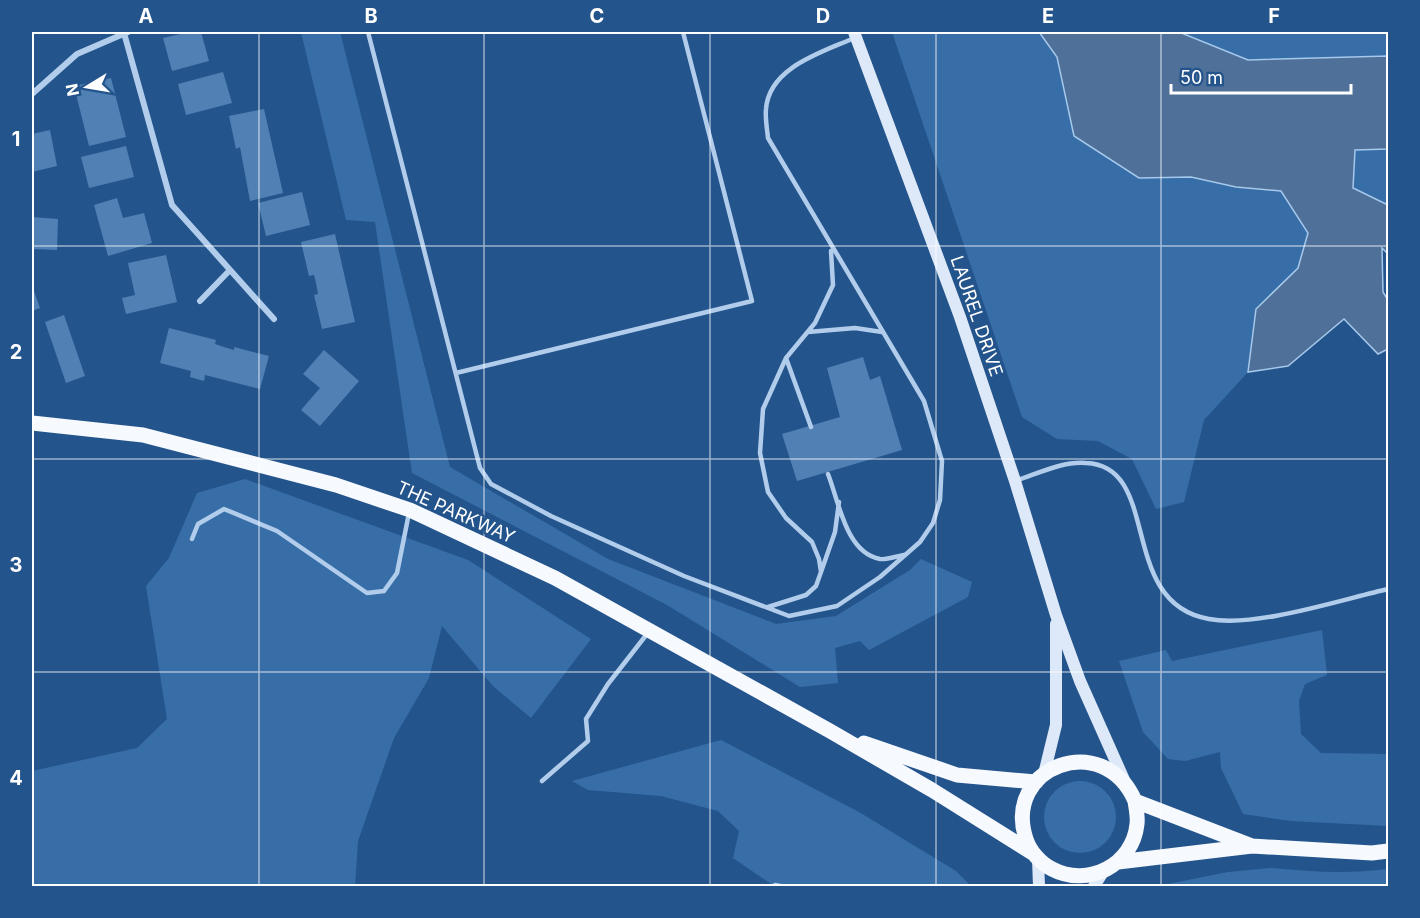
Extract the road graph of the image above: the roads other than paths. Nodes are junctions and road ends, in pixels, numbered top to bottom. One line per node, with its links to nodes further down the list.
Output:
1 (126, 32): 5 (street); 7 (street)
2 (368, 32): 13 (lane)
3 (683, 32): 13 (lane)
4 (855, 34): 6 (lane); 17 (street, LAUREL DRIVE)
5 (32, 94)
6 (831, 248): 10 (lane); 11 (lane)
7 (230, 270): 8 (street); 9 (street)
8 (200, 301)
9 (274, 319)
10 (808, 332): 11 (lane); 12 (lane)
11 (882, 332): 21 (lane)
12 (786, 358): 15 (lane); 22 (lane)
13 (456, 374): 24 (lane)
14 (32, 423): 19 (main road, THE PARKWAY)
15 (812, 427)
16 (828, 474): 18 (lane)
17 (1015, 481): 23 (lane); 25 (street, LAUREL DRIVE)
18 (839, 501): 21 (lane); 22 (lane)
19 (410, 510): 20 (lane); 26 (main road, THE PARKWAY)
20 (192, 539)
21 (906, 554): 24 (lane)
22 (821, 572): 24 (lane)
23 (1389, 589)
24 (768, 607)
25 (1056, 615): 28 (street, LAUREL DRIVE); 30 (street, LAUREL DRIVE)
26 (649, 632): 27 (main road, THE PARKWAY); 29 (lane)
27 (830, 731): 28 (main road); 34 (main road)
28 (1040, 778): 30 (main road); 34 (main road)
29 (542, 781)
30 (1126, 784): 31 (main road)
31 (1135, 801): 32 (main road); 35 (main road)
32 (1252, 846): 33 (main road); 35 (main road)
33 (1389, 851)
34 (1036, 856): 36 (main road); 37 (street)
35 (1118, 862): 36 (main road)
36 (1103, 872): 38 (street)
37 (1038, 886)
38 (1094, 886)

